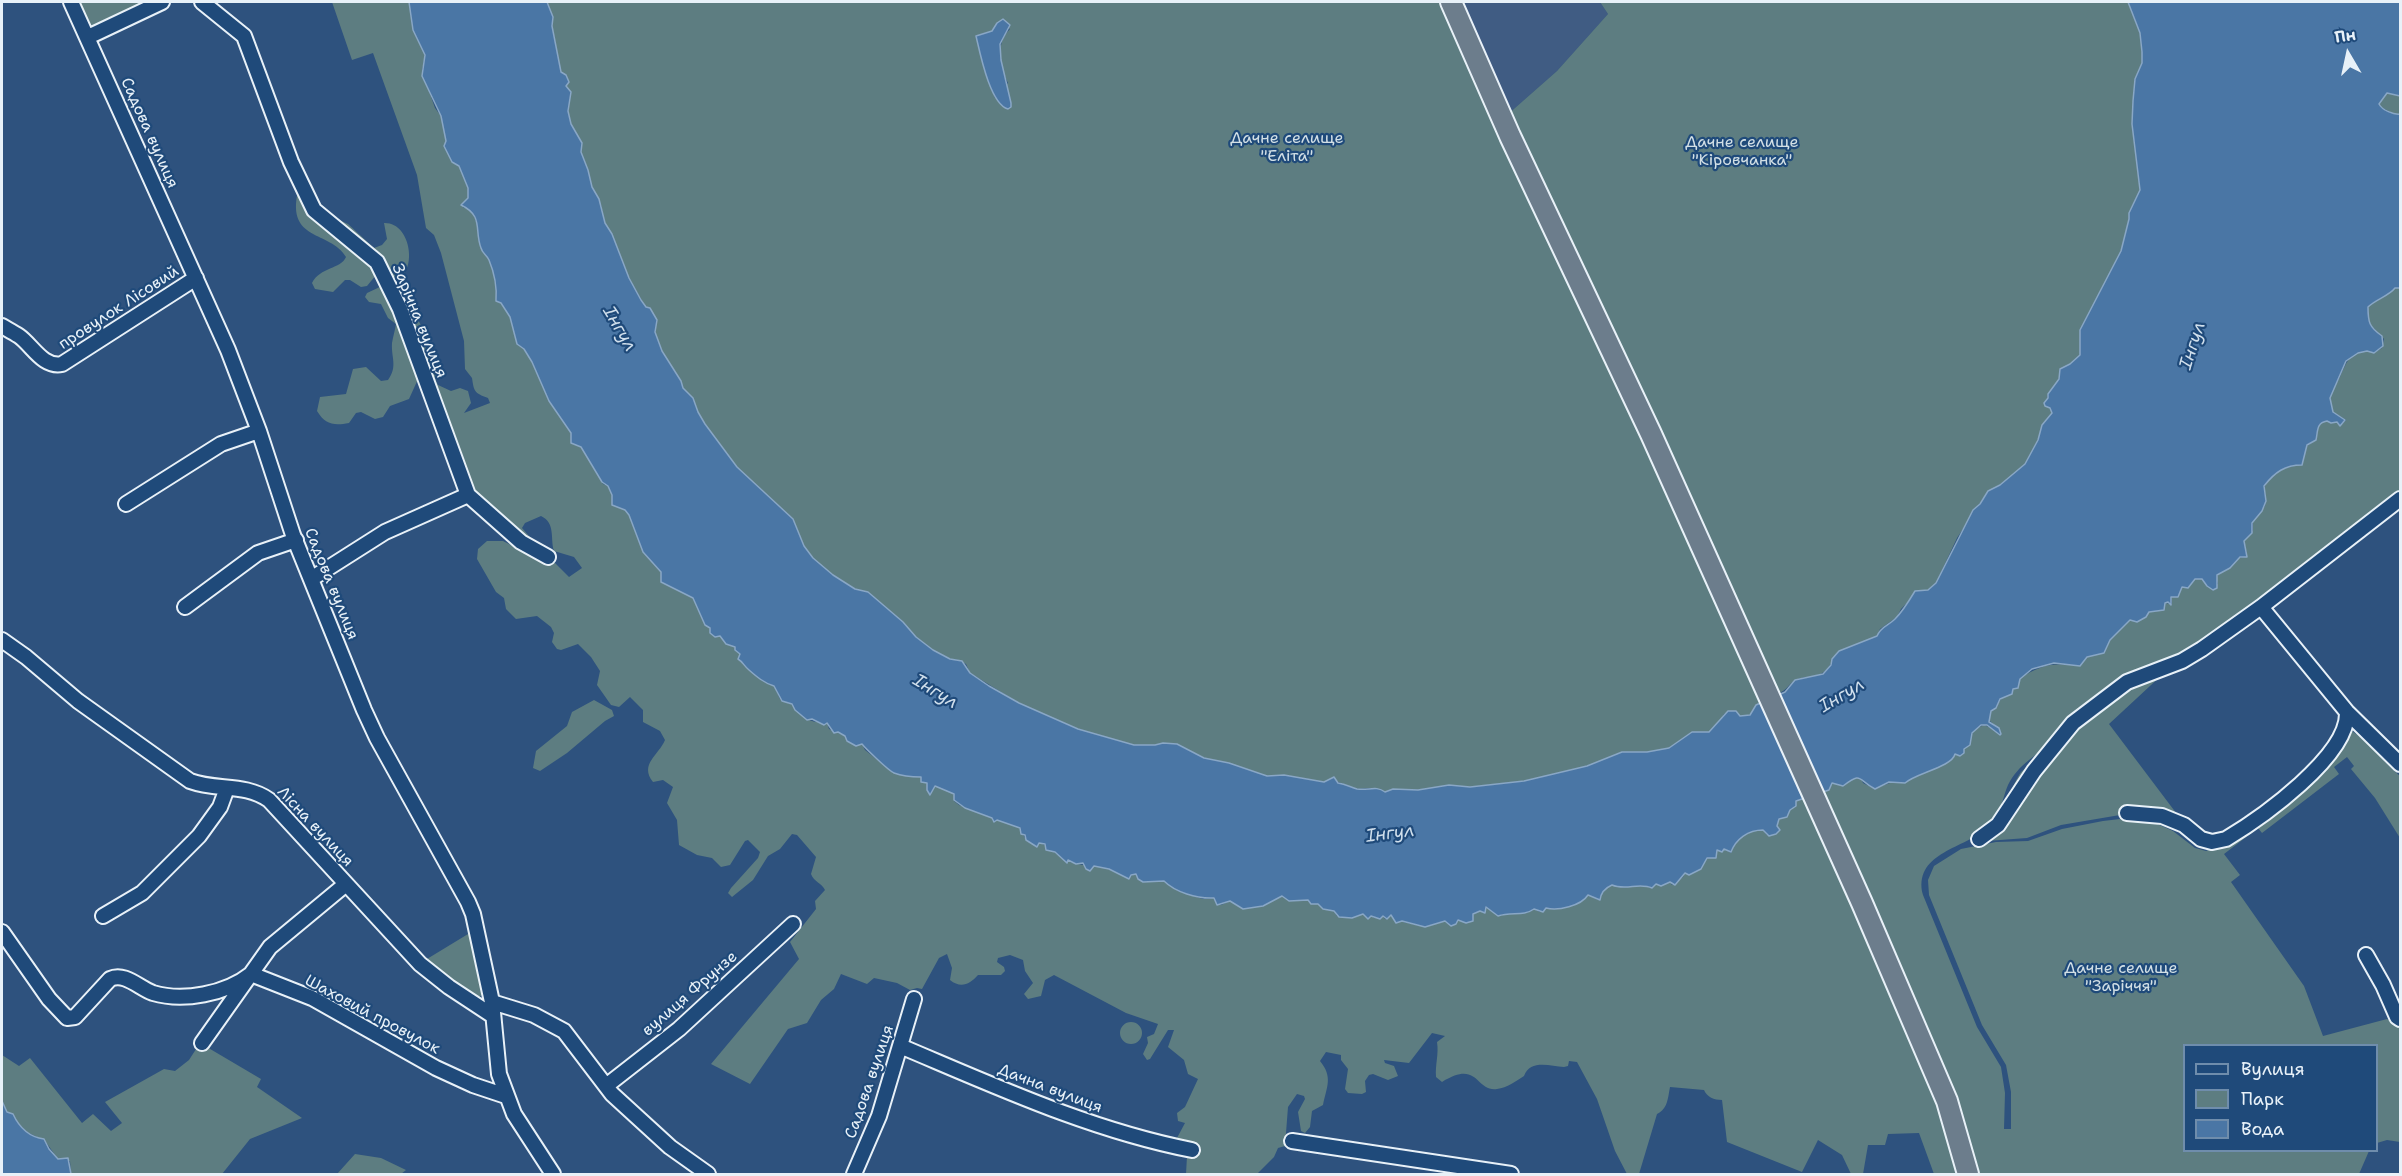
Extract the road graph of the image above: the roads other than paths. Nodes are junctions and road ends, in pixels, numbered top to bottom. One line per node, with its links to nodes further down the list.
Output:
1 (71, 2): 5 (street, Садова вулиця)
2 (162, 2): 5 (street)
3 (202, 2): 9 (street, Зарічна вулиця)
4 (1451, 2): 42 (highway)
5 (88, 37): 6 (street, Садова вулиця)
6 (196, 278): 7 (street, провулок Лісовий); 8 (street, Садова вулиця)
7 (2, 326)
8 (259, 431): 11 (street); 12 (street, Садова вулиця)
9 (468, 495): 13 (street, Зарічна вулиця); 14 (street)
10 (2400, 499): 16 (street)
11 (126, 504)
12 (296, 540): 14 (street, Садова вулиця); 15 (street)
13 (548, 557)
14 (311, 579): 30 (street, Садова вулиця)
15 (185, 607)
16 (2261, 607): 18 (street); 22 (street)
17 (4, 648): 20 (street, Лісна вулиця)
18 (2347, 712): 19 (street); 21 (street)
19 (2400, 765)
20 (227, 788): 23 (street, Лісна вулиця); 24 (street)
21 (2127, 813)
22 (1979, 839)
23 (346, 884): 28 (street); 30 (street, Лісна вулиця)
24 (103, 916)
25 (793, 924): 34 (street, вулиця Фрунзе)
26 (2, 932): 28 (street)
27 (2366, 955): 31 (street)
28 (251, 974): 32 (street); 35 (street, Шаховий провулок)
29 (914, 999): 33 (street, Садова вулиця)
30 (492, 1009): 34 (street); 35 (street, Садова вулиця)
31 (2400, 1019)
32 (202, 1043)
33 (900, 1046): 37 (street, Дачна вулиця); 40 (street, Садова вулиця)
34 (606, 1086): 39 (street)
35 (506, 1096): 38 (street, Садова вулиця)
36 (1292, 1141): 41 (street)
37 (1192, 1150)
38 (553, 1174)
39 (708, 1174)
40 (854, 1174)
41 (1511, 1174)
42 (1968, 1174)

